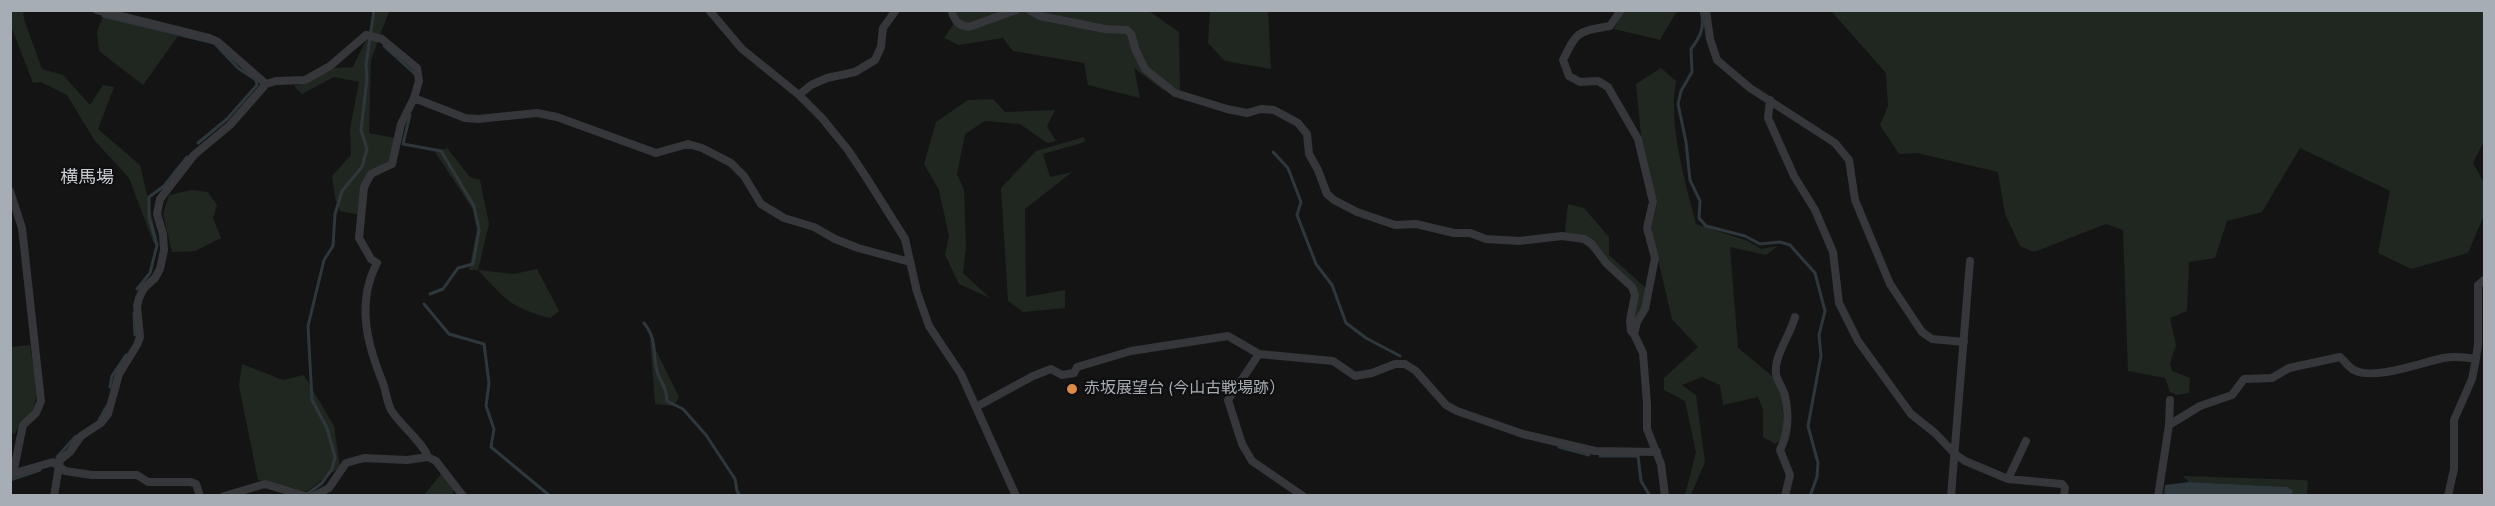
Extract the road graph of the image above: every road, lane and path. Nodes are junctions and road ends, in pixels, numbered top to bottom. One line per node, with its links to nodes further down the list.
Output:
1 (97, 10): 9 (street)
2 (708, 10): 10 (street)
3 (896, 10): 10 (street)
4 (951, 10): 5 (street)
5 (1016, 10)
6 (1029, 10): 18 (street)
7 (1621, 10): 18 (street)
8 (1706, 10): 12 (street)
9 (266, 84): 11 (street); 29 (street)
10 (799, 95): 15 (street)
11 (414, 98): 15 (street); 28 (street)
12 (1770, 100): 19 (street); 27 (street)
13 (10, 191): 30 (street)
14 (1970, 261): 19 (street)
15 (910, 262): 23 (street)
16 (2484, 280): 21 (street)
17 (1795, 317): 41 (street)
18 (1634, 334): 26 (street)
19 (1964, 342): 27 (street)
20 (1259, 354): 23 (street); 26 (street); 39 (street)
21 (2476, 359): 24 (street); 45 (street)
22 (2169, 400): 24 (street)
23 (976, 407): 38 (street)
24 (2169, 425): 44 (street)
25 (2025, 441): 31 (street)
26 (1658, 452): 40 (street)
27 (1954, 454): 31 (street); 42 (street)
28 (428, 457): 36 (street); 37 (street)
29 (58, 465): 30 (street); 32 (street); 33 (street)
30 (12, 474)
31 (2008, 479): 43 (street)
32 (54, 495)
33 (200, 495)
34 (224, 495): 35 (street)
35 (303, 495)
36 (313, 495)
37 (463, 495)
38 (1016, 495)
39 (1303, 495)
40 (1665, 495)
41 (1785, 495)
42 (1951, 495)
43 (2064, 495)
44 (2158, 495)
45 (2448, 495)

